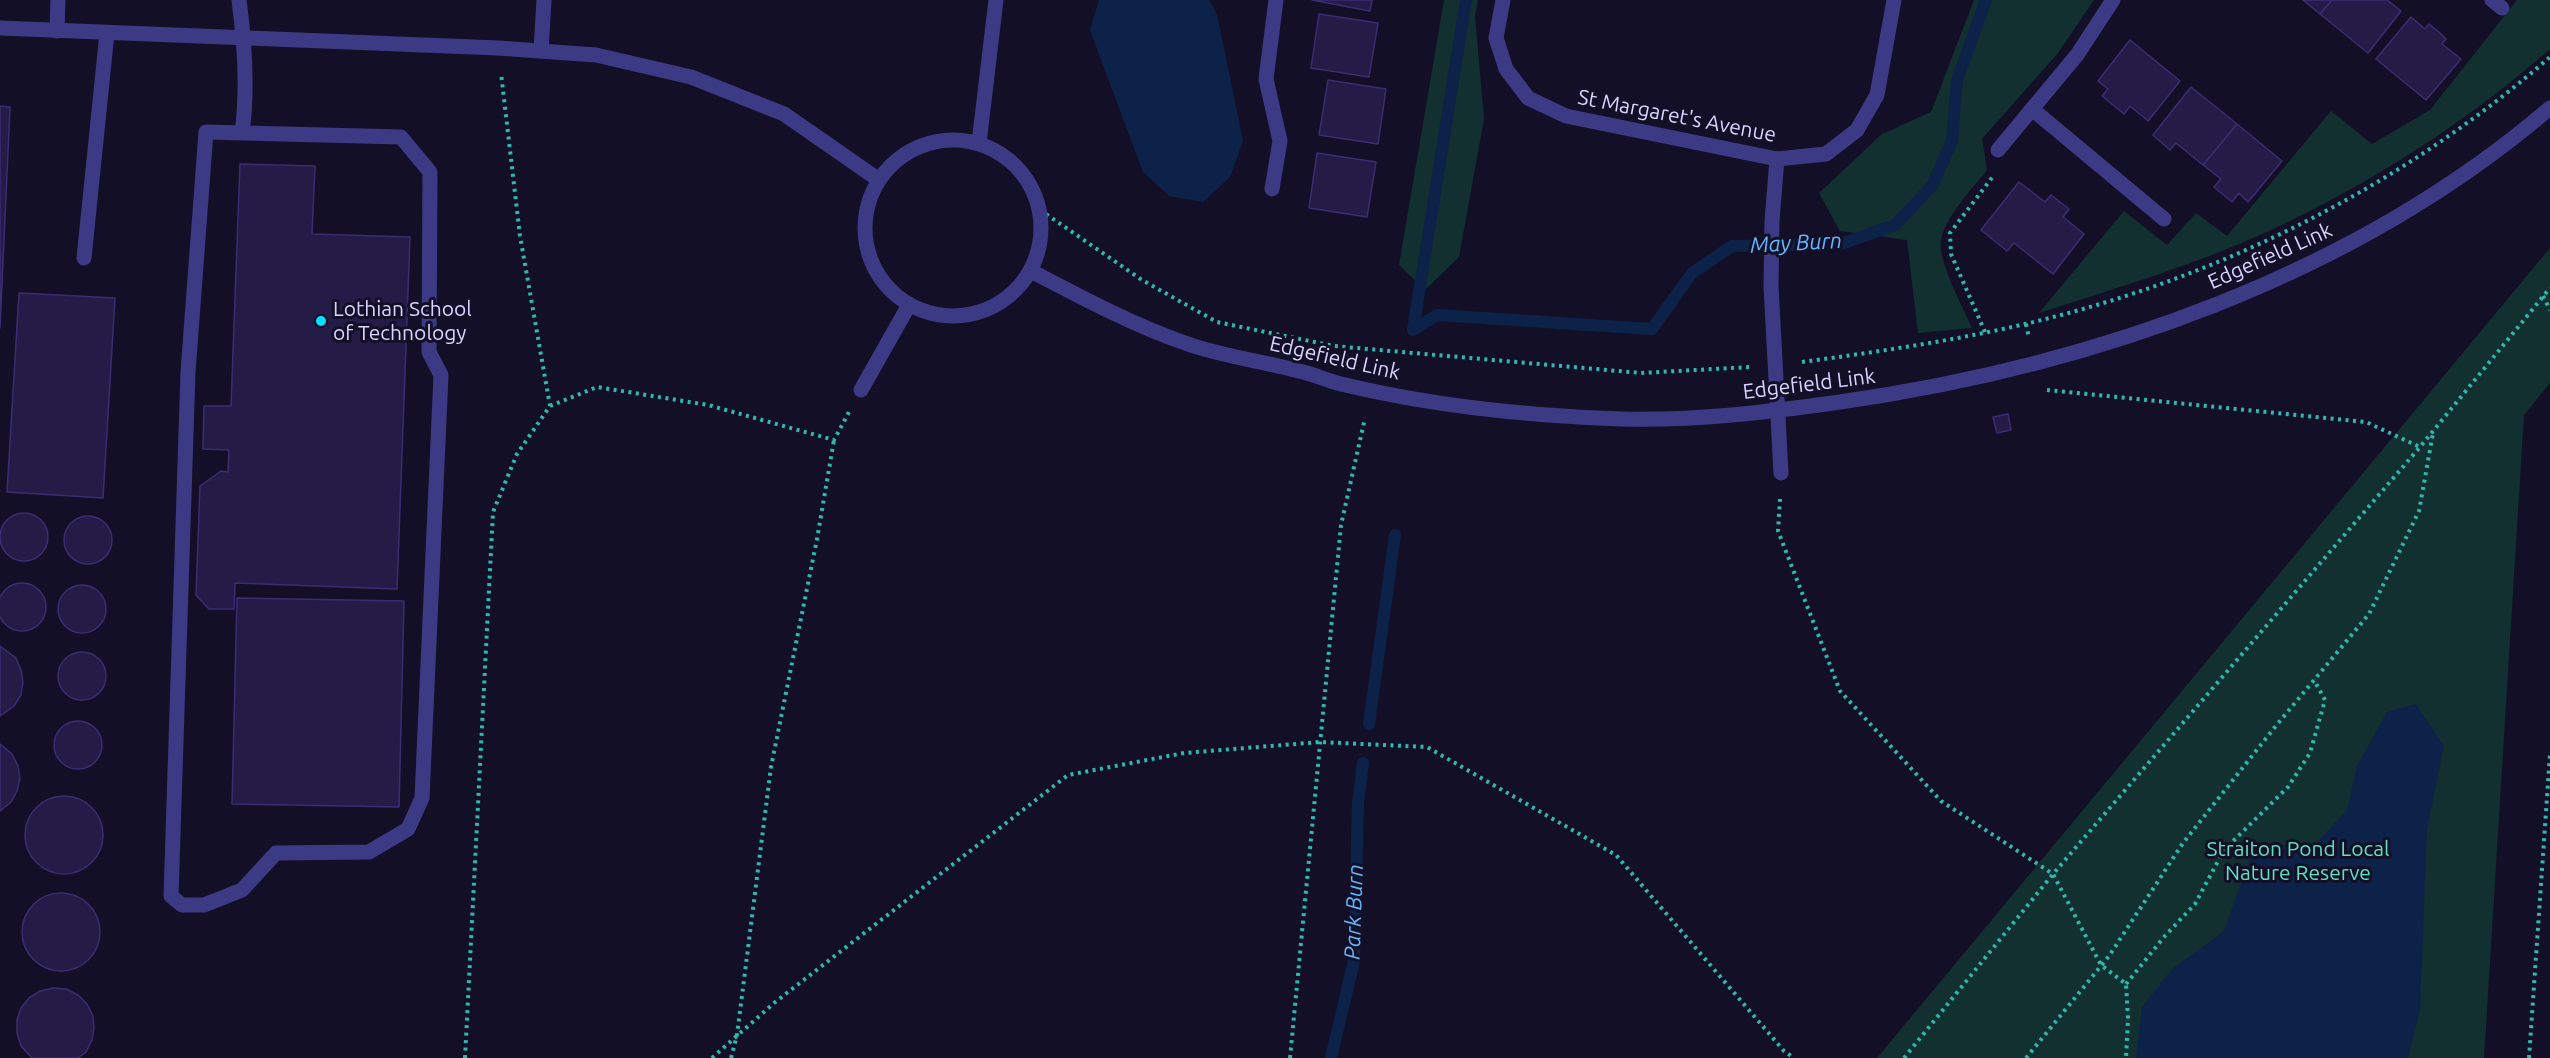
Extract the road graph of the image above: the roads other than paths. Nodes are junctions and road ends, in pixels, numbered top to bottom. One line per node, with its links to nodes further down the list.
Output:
1 (58, 0): 10 (street)
2 (239, 0): 12 (street)
3 (544, 0): 13 (street)
4 (996, 0): 17 (street)
5 (1276, 0): 21 (street)
6 (1503, 0): 19 (street, St Margaret's Avenue)
7 (1894, 0): 19 (street, St Margaret's Avenue)
8 (2113, 0): 15 (street)
9 (0, 28): 10 (street)
10 (57, 31): 11 (street)
11 (107, 33): 12 (street); 23 (street)
12 (244, 38): 13 (street); 16 (street)
13 (541, 51): 20 (street)
14 (2550, 108): 27 (street, Edgefield Link)
15 (2032, 109): 18 (street); 22 (street)
16 (242, 133): 16 (street)
17 (978, 143): 20 (street); 24 (street)
18 (1998, 150)
19 (1777, 159): 27 (street)
20 (879, 180): 25 (street)
21 (1272, 189)
22 (2164, 219)
23 (84, 258)
24 (1031, 271): 25 (street); 27 (street, Edgefield Link)
25 (909, 305): 26 (street)
26 (861, 390)
27 (1778, 411): 28 (street)
28 (1781, 473)

